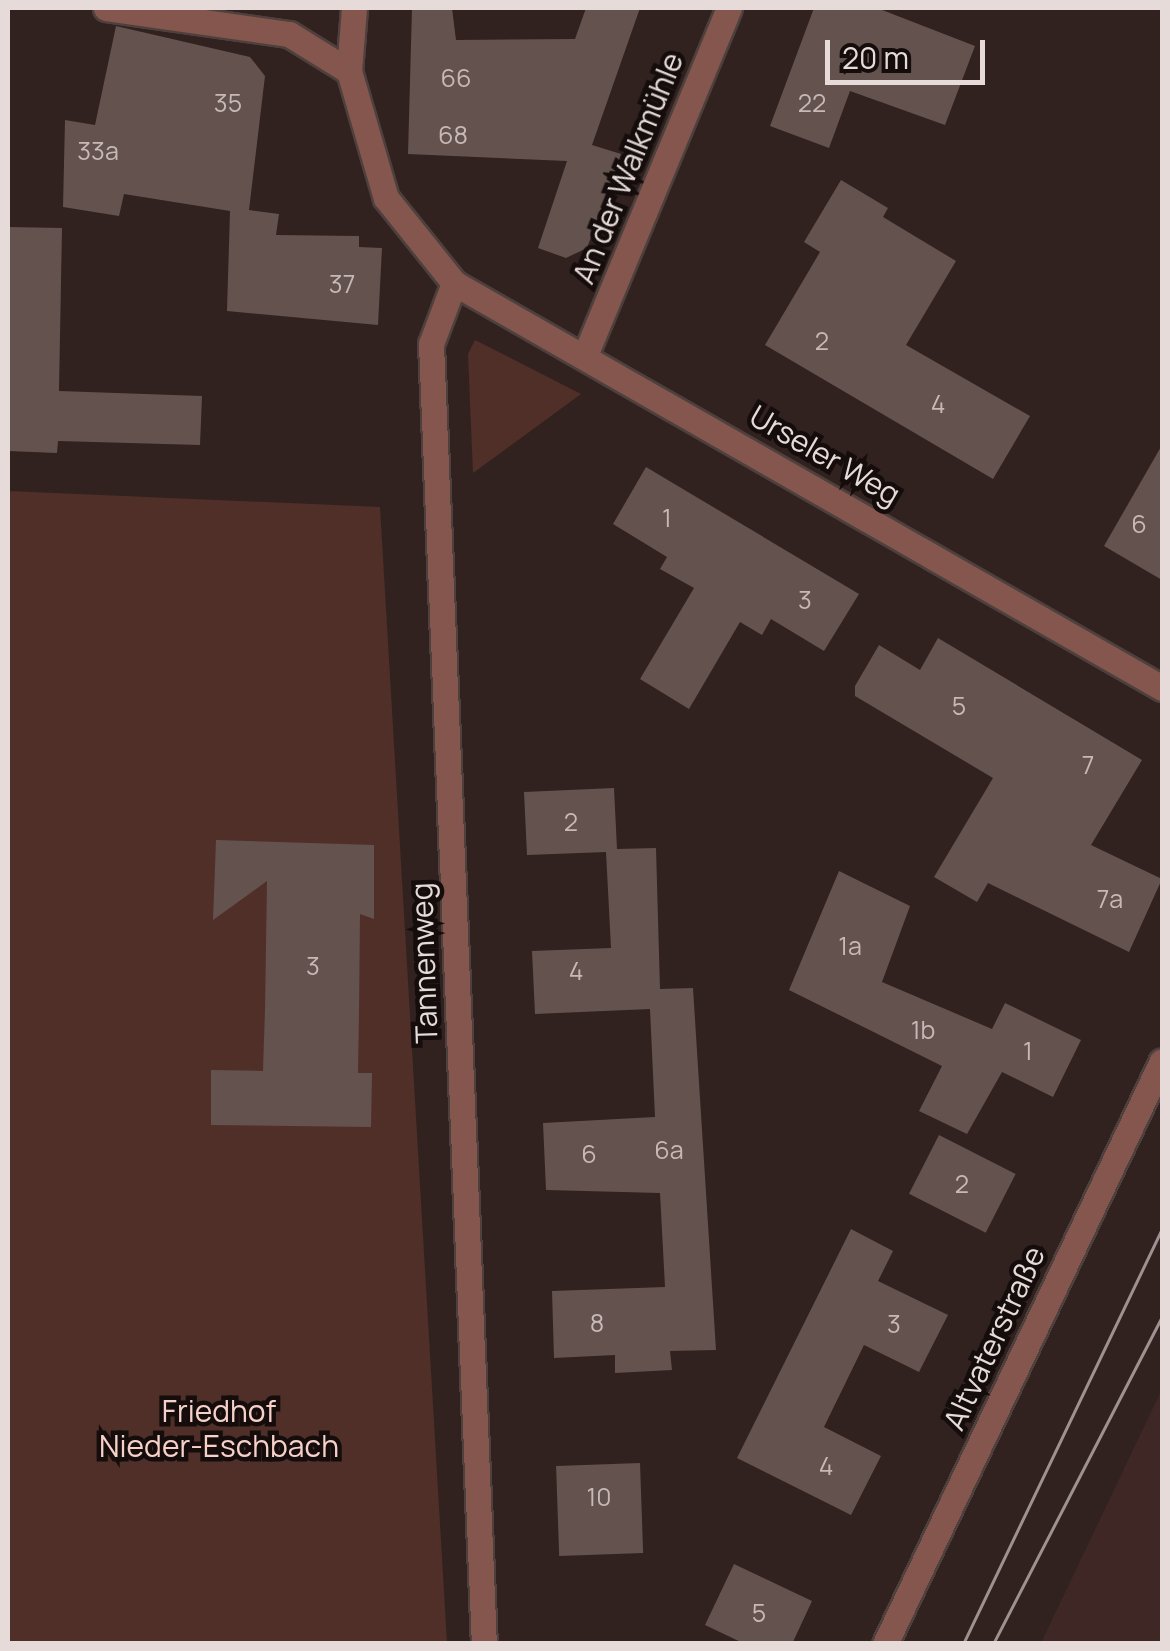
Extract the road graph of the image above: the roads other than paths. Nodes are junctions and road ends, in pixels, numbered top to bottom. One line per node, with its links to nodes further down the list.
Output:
1 (106, 8): 4 (street)
2 (354, 8): 4 (street)
3 (729, 8): 6 (street, An der Walkmühle)
4 (349, 71): 5 (street)
5 (454, 283): 6 (street, Urseler Weg); 9 (street, Tannenweg)
6 (586, 353): 7 (street, Urseler Weg)
7 (1162, 688)
8 (1162, 1061): 10 (street, Altvaterstraße)
9 (484, 1644)
10 (885, 1644)

